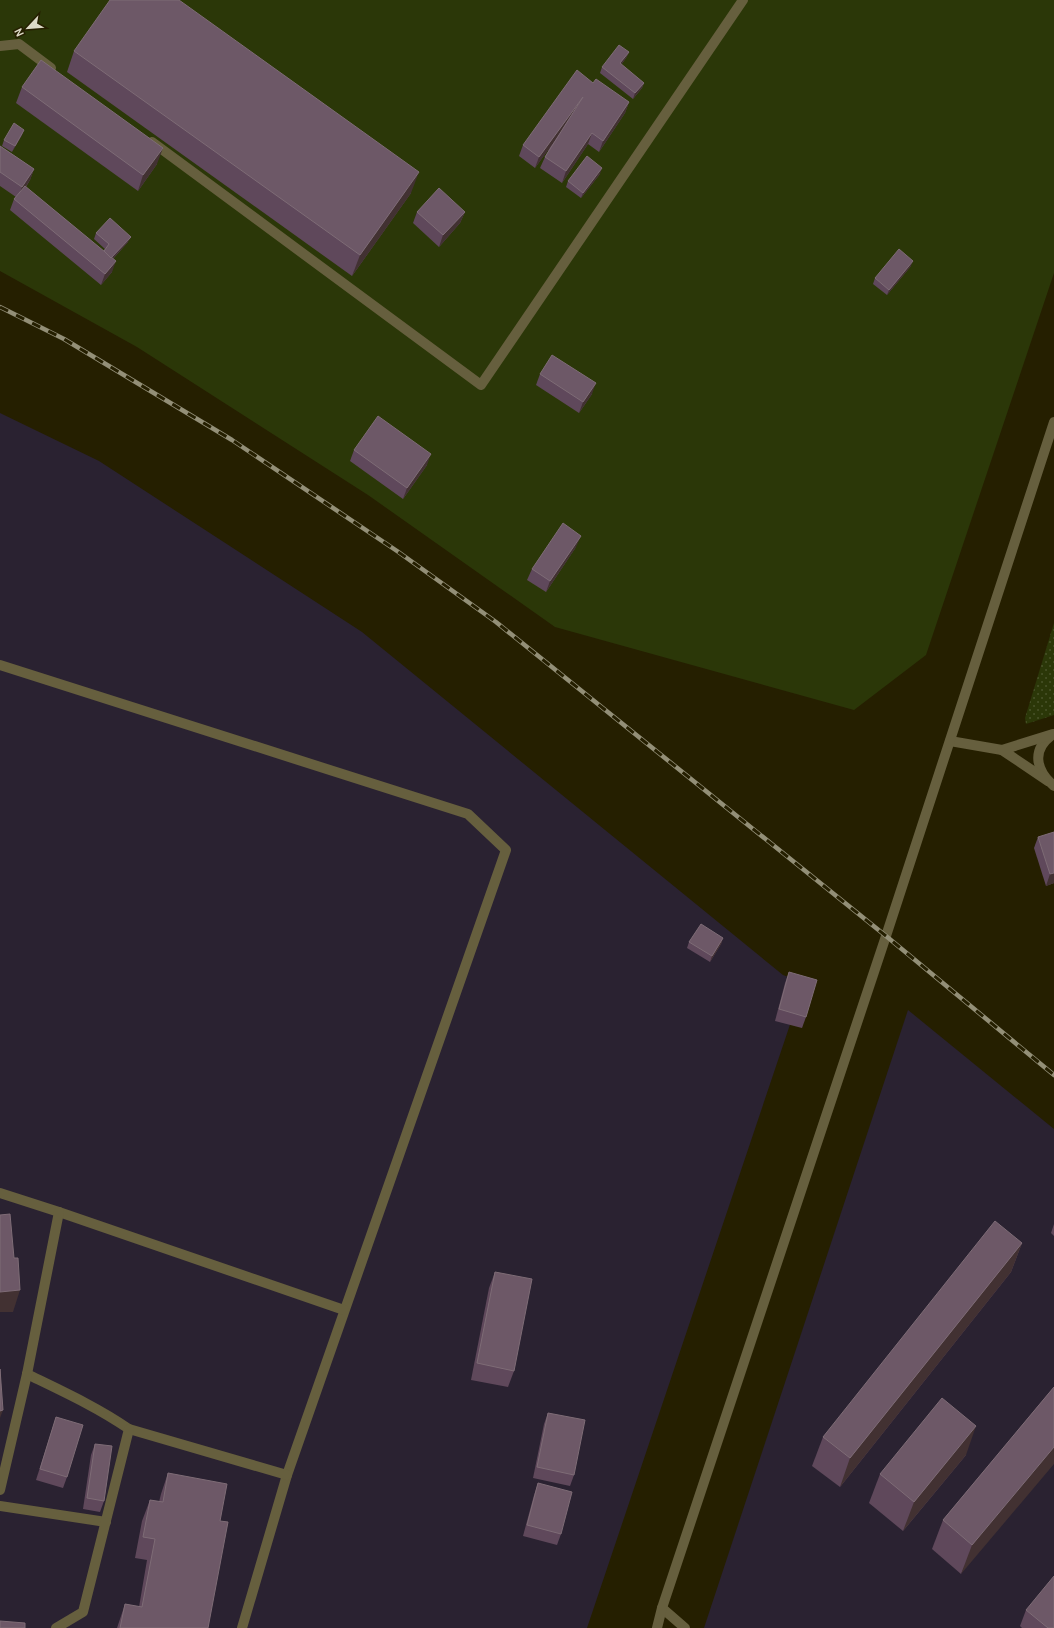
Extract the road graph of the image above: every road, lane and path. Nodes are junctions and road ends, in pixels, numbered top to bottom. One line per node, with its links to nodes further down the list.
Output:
1 (743, 0): 4 (main road)
2 (0, 46): 3 (main road)
3 (58, 73)
4 (141, 134)
5 (1054, 422): 8 (main road)
6 (0, 665): 13 (main road)
7 (1054, 734): 9 (main road); 10 (main road)
8 (950, 741): 9 (main road); 20 (main road)
9 (1002, 750): 10 (main road)
10 (1051, 784)
11 (0, 1193): 12 (main road)
12 (59, 1212): 13 (main road); 14 (main road)
13 (344, 1310): 16 (main road)
14 (27, 1374): 15 (main road); 17 (main road)
15 (129, 1429): 16 (main road); 19 (main road)
16 (287, 1475): 22 (main road)
17 (0, 1490)
18 (0, 1506): 19 (main road)
19 (106, 1522): 21 (main road)
20 (662, 1608): 23 (main road); 24 (main road)
21 (56, 1628)
22 (242, 1628)
23 (657, 1628)
24 (685, 1628)

